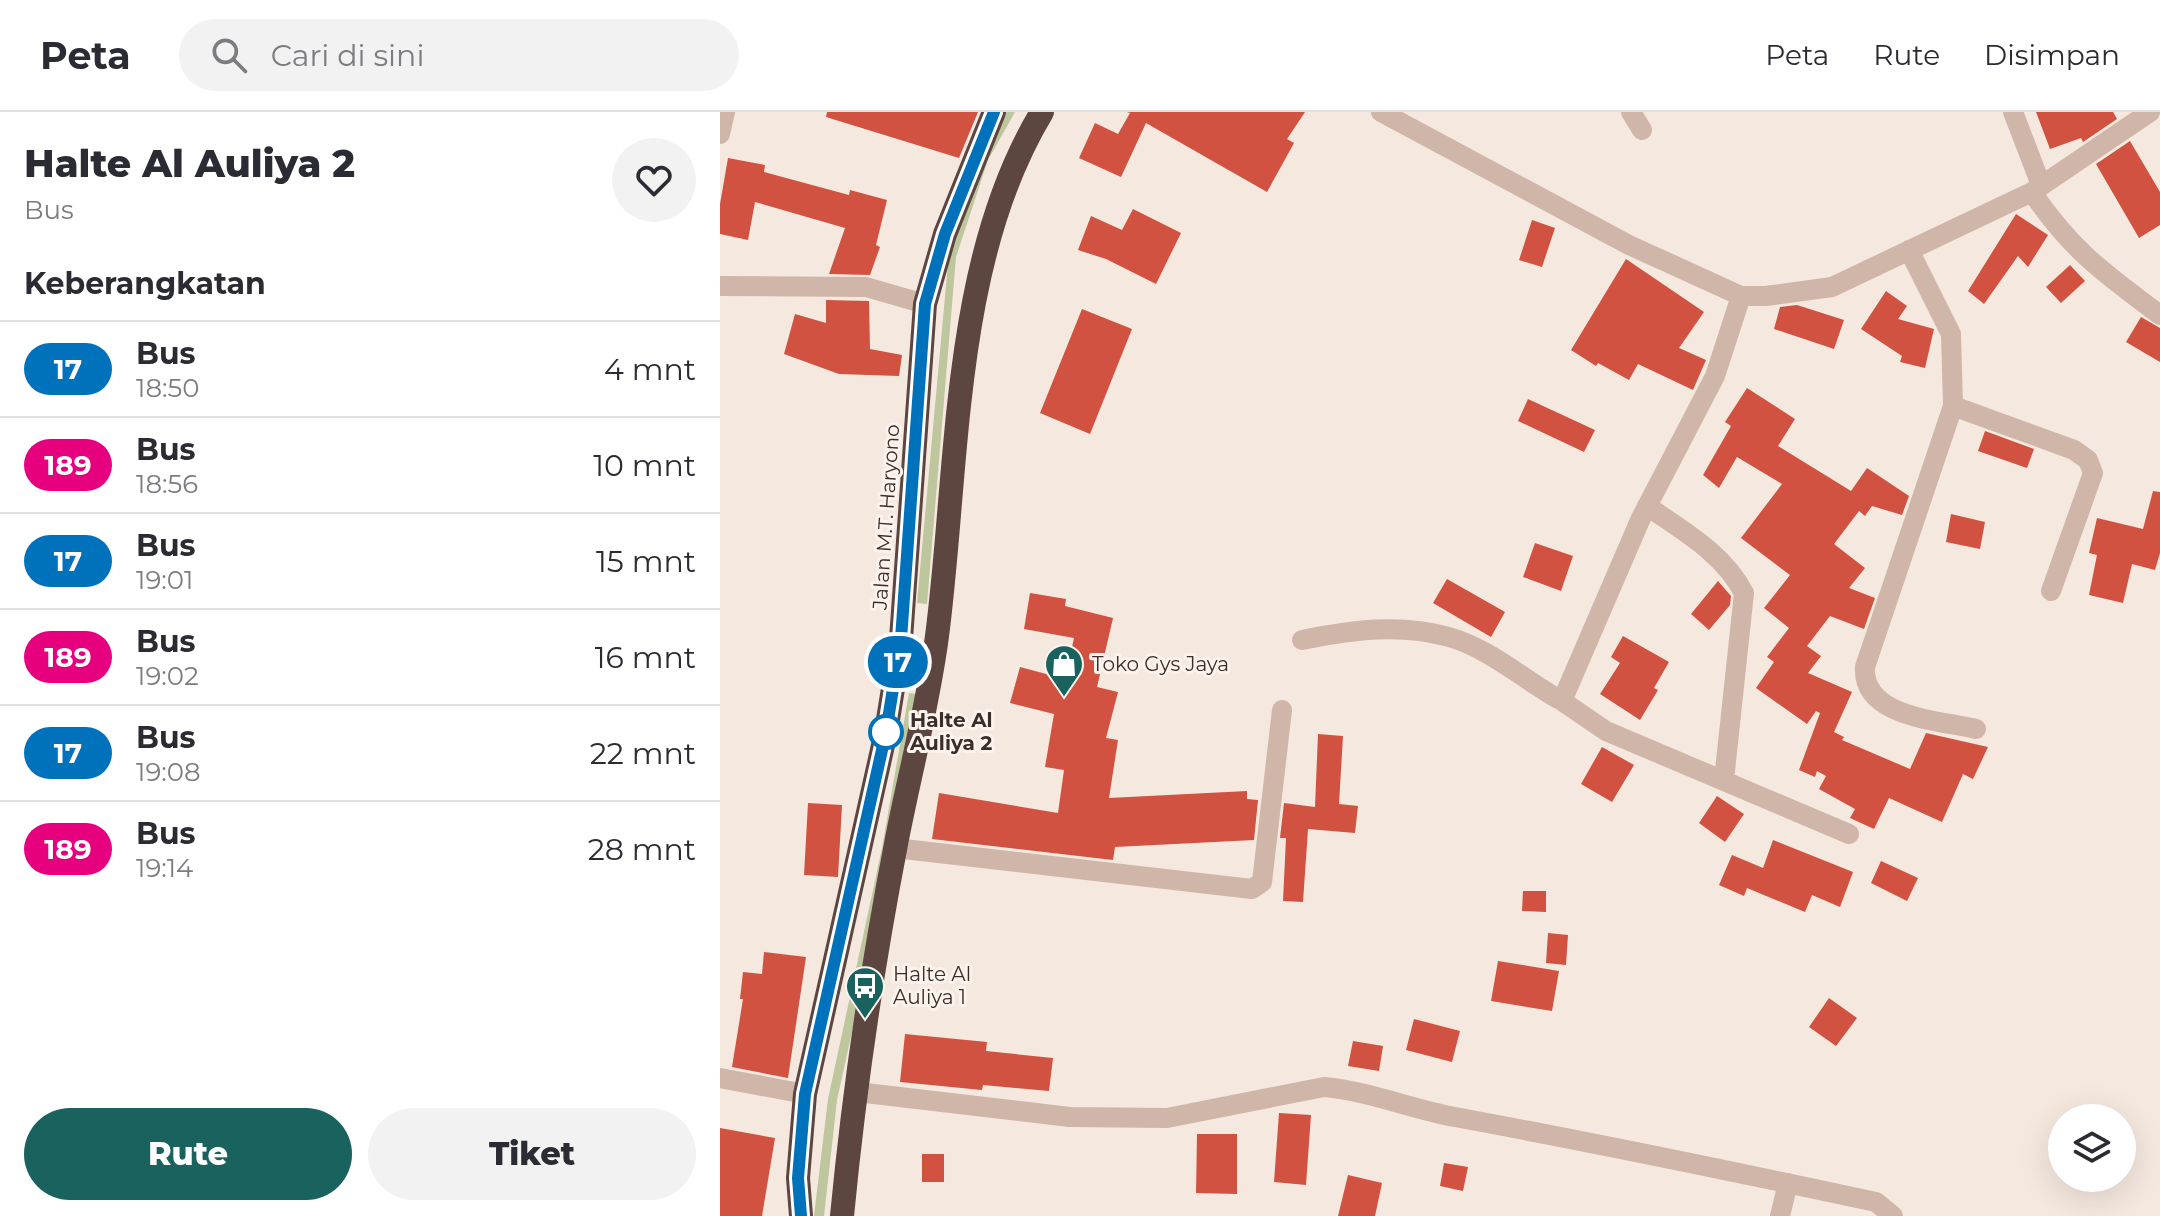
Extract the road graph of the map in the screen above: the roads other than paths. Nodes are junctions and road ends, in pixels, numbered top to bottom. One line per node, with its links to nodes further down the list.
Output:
1 (725, 112): 7 (street)
2 (994, 112): 12 (highway, Jalan M.T. Haryono)
3 (1042, 112): 18 (highway)
4 (1381, 112): 11 (street)
5 (2013, 112): 8 (street)
6 (2150, 112): 8 (street)
7 (720, 134)
8 (2036, 188): 9 (street); 13 (street)
9 (1909, 250): 11 (street); 14 (street)
10 (720, 286): 12 (street)
11 (1741, 296): 15 (street)
12 (925, 304): 17 (highway, Jalan M.T. Haryono)
13 (2160, 315)
14 (1953, 406): 16 (street); 22 (street)
15 (1647, 506): 20 (street); 23 (street)
16 (2051, 591)
17 (901, 639): 18 (highway); 28 (highway, Jalan M.T. Haryono)
18 (937, 639): 25 (highway)
19 (1302, 640): 20 (street)
20 (1562, 701): 23 (street)
21 (1282, 710): 25 (street)
22 (1976, 729)
23 (1724, 780): 24 (street)
24 (1849, 834)
25 (895, 848): 27 (highway)
26 (720, 1078): 28 (street)
27 (857, 1092): 29 (street); 31 (highway)
28 (805, 1094): 30 (highway, Jalan M.T. Haryono)
29 (1788, 1183): 32 (street); 33 (street)
30 (801, 1216)
31 (842, 1216)
32 (1780, 1216)
33 (1893, 1216)

